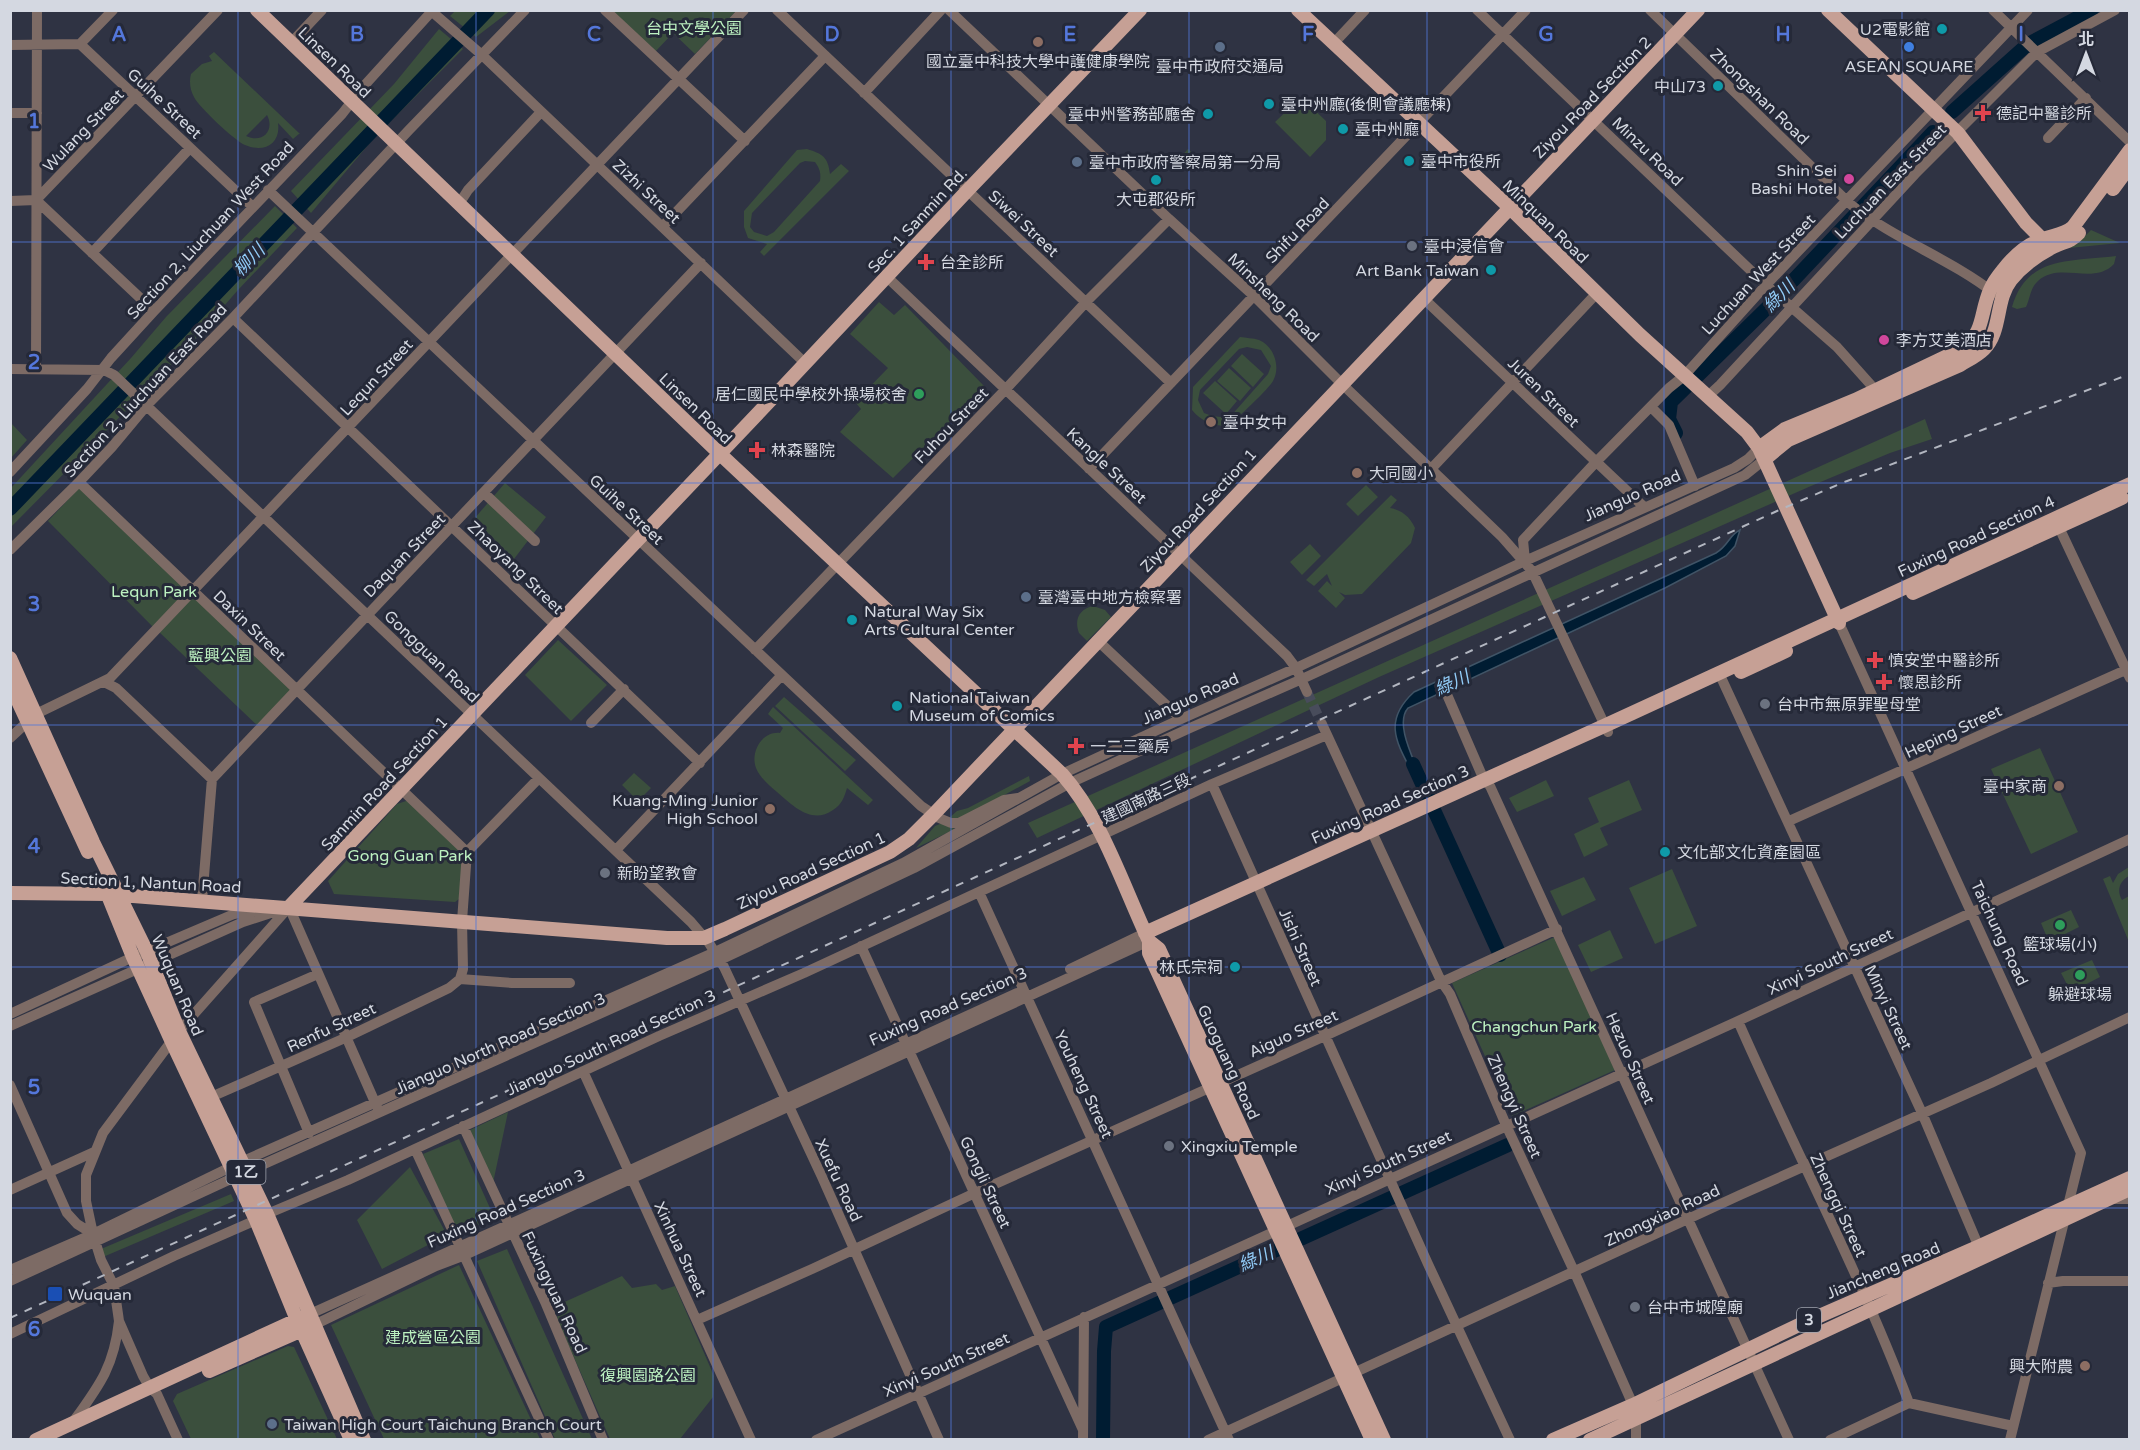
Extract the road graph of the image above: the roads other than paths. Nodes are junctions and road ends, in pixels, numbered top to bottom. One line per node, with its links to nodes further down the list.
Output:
1 (37, 10): 29 (street)
2 (113, 10): 30 (street)
3 (218, 10): 37 (street, Wulang Street)
4 (257, 10): 27 (main road, Linsen Road)
5 (322, 10): 27 (street)
6 (525, 10): 33 (street, Section 2, Liuchuan East Road)
7 (605, 10): 35 (street)
8 (744, 10): 35 (street, Lequn Street)
9 (777, 10): 34 (street, Siwei Street)
10 (941, 10): 36 (street)
11 (949, 10): 40 (street, Minsheng Road)
12 (1140, 10): 40 (main road, Sec. 1 Sanmin Rd.)
13 (1298, 10): 28 (main road, Minquan Road)
14 (1365, 10): 28 (street)
15 (1477, 10): 25 (street, Minzu Road)
16 (1526, 10): 25 (street, Shifu Road)
17 (1650, 10): 26 (street, Zhongshan Road)
18 (1698, 10): 26 (main road, Ziyou Road Section 2)
19 (1828, 10): 42 (main road)
20 (1993, 10): 24 (street)
21 (2028, 10): 24 (street, Luchuan West Street)
22 (2115, 10): 32 (street, Luchuan East Street)
23 (432, 11): 33 (street, Zizhi Street); 39 (street, Section 2, Liuchuan West Road)
24 (2012, 28): 32 (street); 42 (street, Luchuan West Street)
25 (1503, 35): 45 (street, Minzu Road); 46 (street, Shifu Road)
26 (1675, 35): 45 (main road, Ziyou Road Section 2); 60 (street, Zhongshan Road)
27 (291, 43): 39 (main road, Linsen Road)
28 (1334, 43): 46 (main road, Minquan Road)
29 (37, 44): 30 (street); 31 (street); 44 (street)
30 (80, 44): 37 (street, Guihe Street)
31 (10, 45)
32 (2037, 52): 38 (street); 47 (street, Luchuan East Street)
33 (482, 55): 41 (street, Zizhi Street); 51 (street, Section 2, Liuchuan East Road)
34 (825, 56): 36 (street, Siwei Street); 49 (street)
35 (678, 79): 49 (street); 54 (street, Lequn Street)
36 (864, 93): 57 (street, Siwei Street)
37 (136, 97): 52 (street, Guihe Street); 58 (street, Wulang Street)
38 (2086, 98): 48 (street); 50 (street)
39 (352, 101): 51 (main road, Linsen Road); 56 (street, Section 2, Liuchuan West Road)
40 (1049, 106): 57 (main road, Sec. 1 Sanmin Rd.); 65 (street, Minsheng Road)
41 (541, 112): 54 (street, Zizhi Street); 61 (street)
42 (1935, 112): 47 (main road); 60 (street, Luchuan West Street)
43 (10, 113): 44 (street)
44 (37, 113): 58 (street)
45 (1594, 119): 63 (main road, Ziyou Road Section 2); 73 (street, Minzu Road)
46 (1420, 124): 63 (main road, Minquan Road); 76 (street, Shifu Road)
47 (1956, 131): 64 (street, Luchuan East Street); 68 (main road)
48 (2048, 138)
49 (745, 141): 66 (street)
50 (2130, 142)
51 (397, 143): 61 (main road, Linsen Road); 67 (street, Section 2, Liuchuan East Road)
52 (190, 148): 62 (street, Guihe Street); 69 (street)
53 (2130, 150): 68 (main road, Jianguo Road)
54 (597, 165): 66 (street, Zizhi Street); 70 (street, Lequn Street)
55 (2130, 166): 68 (main road, Jianguo Road)
56 (268, 190): 62 (street, Section 2, Liuchuan West Road); 67 (street, Guihe Street)
57 (967, 191): 72 (main road, Sec. 1 Sanmin Rd.); 79 (street, Siwei Street)
58 (36, 200): 59 (street); 69 (street); 87 (street)
59 (10, 201)
60 (1848, 202): 64 (street, Zhongshan Road); 73 (street, Luchuan West Street)
61 (459, 204): 70 (main road, Linsen Road)
62 (253, 207): 81 (street, Section 2, Liuchuan West Road)
63 (1509, 207): 75 (main road, Minquan Road); 77 (main road, Ziyou Road Section 1)
64 (1868, 218): 74 (street); 80 (street, Luchuan East Street)
65 (1169, 219): 76 (street, Minsheng Road); 79 (street, Fuhou Street)
66 (663, 226): 71 (street, Zizhi Street)
67 (312, 232): 82 (street, Section 2, Liuchuan East Road); 83 (street, Guihe Street)
68 (2046, 244): 74 (main road, Jianguo Road); 78 (main road, Jianguo Road)
69 (92, 253): 81 (street)
70 (513, 254): 83 (street, Lequn Street); 84 (main road, Linsen Road)
71 (701, 263): 84 (street, Daquan Street); 85 (street, Zizhi Street)
72 (887, 276): 85 (main road, Sec. 1 Sanmin Rd.); 93 (street, Kangle Street)
73 (1768, 287): 80 (street, Minzu Road); 92 (street, Luchuan West Street)
74 (1990, 289): 78 (street); 94 (main road, Jianguo Road)
75 (1597, 294): 90 (street); 92 (main road, Minquan Road)
76 (1254, 296): 89 (street, Shifu Road); 91 (street, Minsheng Road)
77 (1423, 298): 90 (street, Juren Street); 91 (main road, Ziyou Road Section 1)
78 (2002, 298): 94 (main road, Jianguo Road)
79 (1086, 302): 89 (street, Siwei Street); 93 (street, Fuhou Street)
80 (1789, 304): 92 (street, Luchuan East Street); 94 (street)
81 (154, 311): 88 (street, Section 2, Liuchuan West Road)
82 (233, 318): 95 (street, Section 2, Liuchuan East Road); 97 (street, Zhaoyang Street)
83 (429, 343): 97 (street, Lequn Street); 98 (street, Guihe Street)
84 (616, 354): 98 (street, Daquan Street); 99 (main road, Linsen Road)
85 (805, 363): 99 (main road, Sec. 1 Sanmin Rd.)
86 (10, 369): 87 (street)
87 (36, 369): 88 (street)
88 (109, 372): 95 (street, Gongguan Road); 104 (street, Section 2, Liuchuan West Road)
89 (1171, 383): 103 (street, Shifu Road)
90 (1513, 383): 101 (street, Juren Street); 102 (street)
91 (1342, 384): 102 (street, Minsheng Road); 117 (main road, Ziyou Road Section 1)
92 (1695, 386): 96 (street, Luchuan West Street); 100 (main road, Minquan Road)
93 (1005, 390): 103 (street, Kangle Street); 119 (street, Fuhou Street)
94 (1879, 395): 100 (main road, Jianguo Road)
95 (147, 405): 105 (street, Section 2, Liuchuan East Road); 111 (street, Gongguan Road)
96 (1651, 407): 101 (street, Luchuan West Street); 107 (street)
97 (348, 428): 111 (street, Lequn Street); 113 (street, Zhaoyang Street)
98 (533, 441): 108 (street, Daquan Street); 114 (street, Guihe Street)
99 (719, 453): 114 (main road, Sanmin Road Section 1); 119 (main road, Linsen Road)
100 (1762, 454): 107 (street, Jianguo Road); 120 (street, Jianguo Road); 123 (main road, Taichung Road)
101 (1596, 462): 110 (street, Juren Street); 118 (street, Luchuan West Street)
102 (1432, 468): 118 (street, Minsheng Road)
103 (1089, 469): 117 (street, Kangle Street)
104 (10, 472)
105 (79, 482): 116 (street, Section 2, Liuchuan East Road); 121 (street, Daxin Street)
106 (2130, 484): 112 (main road, Fuxing Road Section 4)
107 (1695, 486): 110 (street, Jianguo Road)
108 (484, 493): 113 (street, Daquan Street); 115 (street)
109 (2130, 494): 112 (main road, Fuxing Road Section 4)
110 (1644, 507): 118 (street, Jianguo Road)
111 (264, 517): 121 (street, Lequn Street); 122 (street, Gongguan Road)
112 (2056, 522): 123 (main road, Fuxing Road Section 4); 129 (street)
113 (452, 526): 122 (street, Daquan Street); 124 (street, Zhaoyang Street)
114 (637, 540): 124 (main road, Sanmin Road Section 1); 126 (street, Guihe Street)
115 (536, 542)
116 (10, 550)
117 (1179, 554): 125 (main road, Ziyou Road Section 1); 128 (street, Kangle Street)
118 (1525, 561): 120 (street, Minsheng Road); 128 (street, Jianguo Road)
119 (838, 565): 126 (street, Fuhou Street); 145 (main road, Linsen Road)
120 (1532, 571): 132 (street, Jianguo Road); 144 (street, Minsheng Road)
121 (193, 591): 133 (street, Lequn Street); 136 (street, Daxin Street)
122 (367, 616): 136 (street, Daquan Street); 139 (street, Gongguan Road)
123 (1838, 621): 131 (main road, Fuxing Road Section 3); 149 (street, Taichung Road)
124 (556, 626): 135 (street, Zhaoyang Street); 139 (main road, Sanmin Road Section 1)
125 (1097, 640): 141 (street); 145 (main road, Ziyou Road Section 1)
126 (755, 650): 130 (street, Guihe Street)
127 (10, 658): 140 (main road, Wuquan Road / 1乙)
128 (1296, 668): 132 (street, Kangle Street); 141 (street, Jianguo Road)
129 (2128, 672): 149 (street, Heping Street)
130 (781, 676): 148 (street); 157 (street, Guihe Street)
131 (1721, 677): 144 (main road, Fuxing Road Section 3); 158 (street, Minyi Street)
132 (1302, 679): 138 (street); 152 (street, Jianguo Road)
133 (104, 682): 140 (street, Lequn Street); 151 (street)
134 (10, 684): 140 (main road, Wuquan Road / 1乙)
135 (624, 689): 142 (street); 148 (street, Zhaoyang Street)
136 (296, 690): 151 (street, Daquan Street); 155 (street, Daxin Street)
137 (1445, 690): 153 (street, Hezuo Street)
138 (1307, 692)
139 (471, 715): 150 (street, Gongguan Road); 155 (main road, Sanmin Road Section 1)
140 (31, 717): 147 (street, Lequn Street); 167 (main road, Wuquan Road / 1乙)
141 (1180, 719): 152 (street, Jianguo Road)
142 (591, 723)
143 (1322, 724): 146 (street, Zhengyi Street)
144 (1606, 729): 153 (main road, Fuxing Road Section 3)
145 (1013, 730): 152 (main road, Guoguang Road); 157 (main road, Ziyou Road Section 1)
146 (1327, 735): 154 (street, 建國南路三段); 159 (street, Zhengyi Street)
147 (10, 738)
148 (700, 763): 162 (street)
149 (1906, 770): 158 (street, Heping Street); 170 (street, Taichung Road)
150 (539, 778): 162 (street, Gongguan Road); 163 (street)
151 (212, 779): 168 (street)
152 (1066, 779): 156 (street); 160 (main road, Guoguang Road); 176 (street)
153 (1487, 783): 159 (main road, Fuxing Road Section 3); 172 (street, Hezuo Street)
154 (1212, 784): 160 (street, 建國南路三段); 164 (street, Jishi Street)
155 (401, 789): 163 (street, Daxin Street); 169 (main road, Sanmin Road Section 1)
156 (1024, 798): 157 (street); 176 (street)
157 (933, 815): 174 (main road, Ziyou Road Section 1)
158 (1788, 821): 178 (street, Minyi Street)
159 (1372, 834): 164 (main road, Fuxing Road Section 3); 181 (street, Zhengyi Street)
160 (1101, 836): 165 (street, 建國南路三段); 173 (main road, Guoguang Road)
161 (2130, 839): 170 (street, Xinyi South Street)
162 (616, 850): 174 (street, Gongguan Road)
163 (467, 852): 171 (street)
164 (1258, 887): 173 (main road, Fuxing Road Section 3); 189 (street, Jishi Street)
165 (979, 892): 175 (street, Jianguo South Road Section 3); 183 (street, Youheng Street)
166 (10, 893): 167 (main road, Section 1, Nantun Road)
167 (113, 894): 168 (main road, Section 1, Nantun Road); 177 (main road, Wuquan Road / 1乙)
168 (202, 900): 169 (main road, Section 1, Nantun Road)
169 (289, 907): 171 (main road, Ziyou Road Section 1); 177 (street); 179 (street); 190 (street, Sanmin Road Section 1)
170 (1972, 912): 178 (street, Xinyi South Street); 193 (street, Taichung Road)
171 (462, 921): 174 (main road, Ziyou Road Section 1); 180 (street)
172 (1557, 929): 181 (street, Aiguo Street); 196 (street, Hezuo Street)
173 (1147, 937): 183 (street, Fuxing Road Section 3); 197 (main road, Guoguang Road)
174 (704, 938): 176 (street, Xuefu Road)
175 (861, 946): 184 (street, Jianguo South Road Section 3); 192 (street, Gongli Street)
176 (717, 956): 184 (street, Xuefu Road); 201 (street, Jianguo North Road Section 3); 203 (street, Jianguo North Road Section 3)
177 (142, 960): 185 (street); 188 (street); 190 (main road, Wuquan Road / 1乙)
178 (1854, 967): 187 (street, Xinyi South Street); 202 (street, Minyi Street)
179 (318, 974): 191 (street); 194 (street)
180 (460, 979): 182 (street); 191 (street, Renfu Street)
181 (1441, 981): 189 (street, Aiguo Street); 204 (street, Zhengyi Street)
182 (570, 983)
183 (1025, 993): 192 (street, Fuxing Road Section 3); 207 (street, Youheng Street)
184 (739, 1000): 195 (street, Jianguo South Road Section 3); 200 (street, Xuefu Road)
185 (10, 1014)
186 (2130, 1017): 193 (street, Zhongxiao Road)
187 (1738, 1021): 196 (street, Xinyi South Street); 210 (street, Zhengqi Street)
188 (10, 1026)
189 (1325, 1036): 197 (street, Aiguo Street); 215 (street, Jishi Street)
190 (175, 1037): 199 (main road, Wuquan Road / 1乙); 209 (street, Sanmin Road Section 1); 211 (main road, Wuquan Road / 1乙)
191 (345, 1038): 194 (street, Renfu Street); 201 (street)
192 (908, 1046): 200 (street, Fuxing Road Section 3); 218 (street, Gongli Street)
193 (2039, 1059): 202 (street, Zhongxiao Road); 221 (street, Taichung Road)
194 (281, 1066): 199 (street, Renfu Street); 206 (street)
195 (583, 1071): 205 (street, Jianguo South Road Section 3); 213 (street, Xinhua Street)
196 (1622, 1074): 204 (street, Xinyi South Street); 223 (street, Hezuo Street)
197 (1216, 1084): 207 (street, Aiguo Street); 225 (main road, Guoguang Road)
198 (10, 1085): 212 (street)
199 (211, 1097): 211 (main road, Wuquan Road / 1乙)
200 (786, 1102): 213 (street, Fuxing Road Section 3); 227 (street, Xuefu Road)
201 (375, 1103): 203 (street); 206 (street, Jianguo North Road Section 3)
202 (1922, 1113): 210 (street, Zhongxiao Road); 229 (street, Minyi Street)
203 (380, 1114): 211 (street, Jianguo North Road Section 3)
204 (1506, 1125): 215 (street, Xinyi South Street); 231 (street, Zhengyi Street)
205 (463, 1126): 208 (street, Jianguo South Road Section 3); 224 (street, Fuxingyuan Road)
206 (309, 1133): 211 (street, Jianguo North Road Section 3)
207 (1094, 1140): 218 (street, Aiguo Street); 236 (street, Youheng Street)
208 (415, 1149): 222 (street, Jianguo South Road Section 3); 228 (street)
209 (94, 1152): 212 (street); 226 (street, Sanmin Road Section 1)
210 (1805, 1167): 223 (street, Zhongxiao Road); 237 (street, Zhengqi Street)
211 (238, 1170): 222 (main road, Wuquan Road / 1乙); 226 (street, Jianguo North Road Section 3)
212 (51, 1172): 217 (street); 226 (street)
213 (630, 1175): 224 (street, Fuxing Road Section 3); 240 (street, Xinhua Street)
214 (2130, 1178): 221 (main road, Jiancheng Road / 3)
215 (1392, 1182): 225 (street, Xinyi South Street); 243 (street, Jishi Street)
216 (2130, 1189): 219 (main road, Jiancheng Road / 3)
217 (10, 1190)
218 (975, 1193): 227 (street, Aiguo Street); 245 (street, Gongli Street)
219 (2105, 1199): 220 (street); 221 (main road, Jiancheng Road / 3)
220 (2130, 1199)
221 (2066, 1213): 229 (main road, Jiancheng Road / 3); 234 (street, Taichung Road)
222 (261, 1217): 235 (street, Jianguo South Road Section 3); 242 (main road, Wuquan Road / 1乙)
223 (1689, 1219): 231 (street, Zhongxiao Road); 246 (street, Hezuo Street)
224 (510, 1229): 228 (street, Fuxing Road Section 3); 263 (street, Fuxingyuan Road)
225 (1282, 1232): 236 (street, Xinyi South Street); 247 (main road, Guoguang Road)
226 (94, 1238): 230 (street); 232 (street); 235 (street, Sanmin Road Section 1)
227 (855, 1250): 240 (street, Aiguo Street); 249 (street, Xuefu Road)
228 (463, 1251): 242 (street, Fuxing Road Section 3); 262 (street)
229 (1981, 1252): 237 (main road, Jiancheng Road / 3); 238 (main road, Jiancheng Road / 3)
230 (10, 1270)
231 (1574, 1271): 243 (street, Zhongxiao Road); 251 (street, Zhengyi Street)
232 (10, 1281)
233 (2130, 1281): 234 (street)
234 (2048, 1283): 254 (street, Taichung Road)
235 (114, 1286): 241 (street, Sanmin Road Section 1); 244 (street, Jianguo South Road Section 3)
236 (1160, 1286): 239 (street, Xinyi South Street); 256 (street, Youheng Street)
237 (1864, 1296): 238 (street, Zhengqi Street); 246 (main road, Jiancheng Road / 3)
238 (1870, 1310): 246 (main road, Jiancheng Road / 3); 250 (street, Zhengqi Street)
239 (1084, 1317): 245 (street, Xinyi South Street); 255 (street)
240 (697, 1320): 264 (street, Xinhua Street)
241 (119, 1321): 248 (street); 253 (street)
242 (306, 1322): 248 (main road, Fuxing Road Section 3); 260 (main road); 261 (main road)
243 (1458, 1326): 247 (street, Zhongxiao Road); 270 (street)
244 (10, 1334)
245 (1041, 1338): 249 (street, Xinyi South Street); 255 (street, Gongli Street)
246 (1752, 1356): 251 (main road, Jiancheng Road / 3); 252 (main road, Jiancheng Road / 3); 274 (street, Hezuo Street)
247 (1347, 1375): 256 (street, Zhongxiao Road); 268 (main road); 269 (main road)
248 (153, 1391): 253 (main road, Fuxing Road Section 3); 258 (main road, Fuxing Road Section 3); 259 (street)
249 (918, 1392): 265 (street, Xinyi South Street); 266 (street, Xuefu Road)
250 (1909, 1404): 254 (street); 275 (street)
251 (1633, 1405): 252 (street, Zhengyi Street); 271 (main road, Jiancheng Road / 3)
252 (1636, 1419): 272 (main road, Jiancheng Road / 3); 273 (street, Zhengyi Street)
253 (72, 1424): 257 (main road, Fuxing Road Section 3)
254 (2013, 1426): 276 (street, Taichung Road)
255 (1083, 1435)
256 (1228, 1436): 267 (street, Zhongxiao Road)
257 (36, 1440)
258 (57, 1440)
259 (178, 1440)
260 (351, 1440)
261 (364, 1440)
262 (549, 1440)
263 (603, 1440)
264 (751, 1440)
265 (816, 1440)
266 (939, 1440)
267 (1208, 1440)
268 (1372, 1440)
269 (1384, 1440)
270 (1510, 1440)
271 (1553, 1440)
272 (1590, 1440)
273 (1636, 1440)
274 (1789, 1440)
275 (1830, 1440)
276 (2010, 1440)

